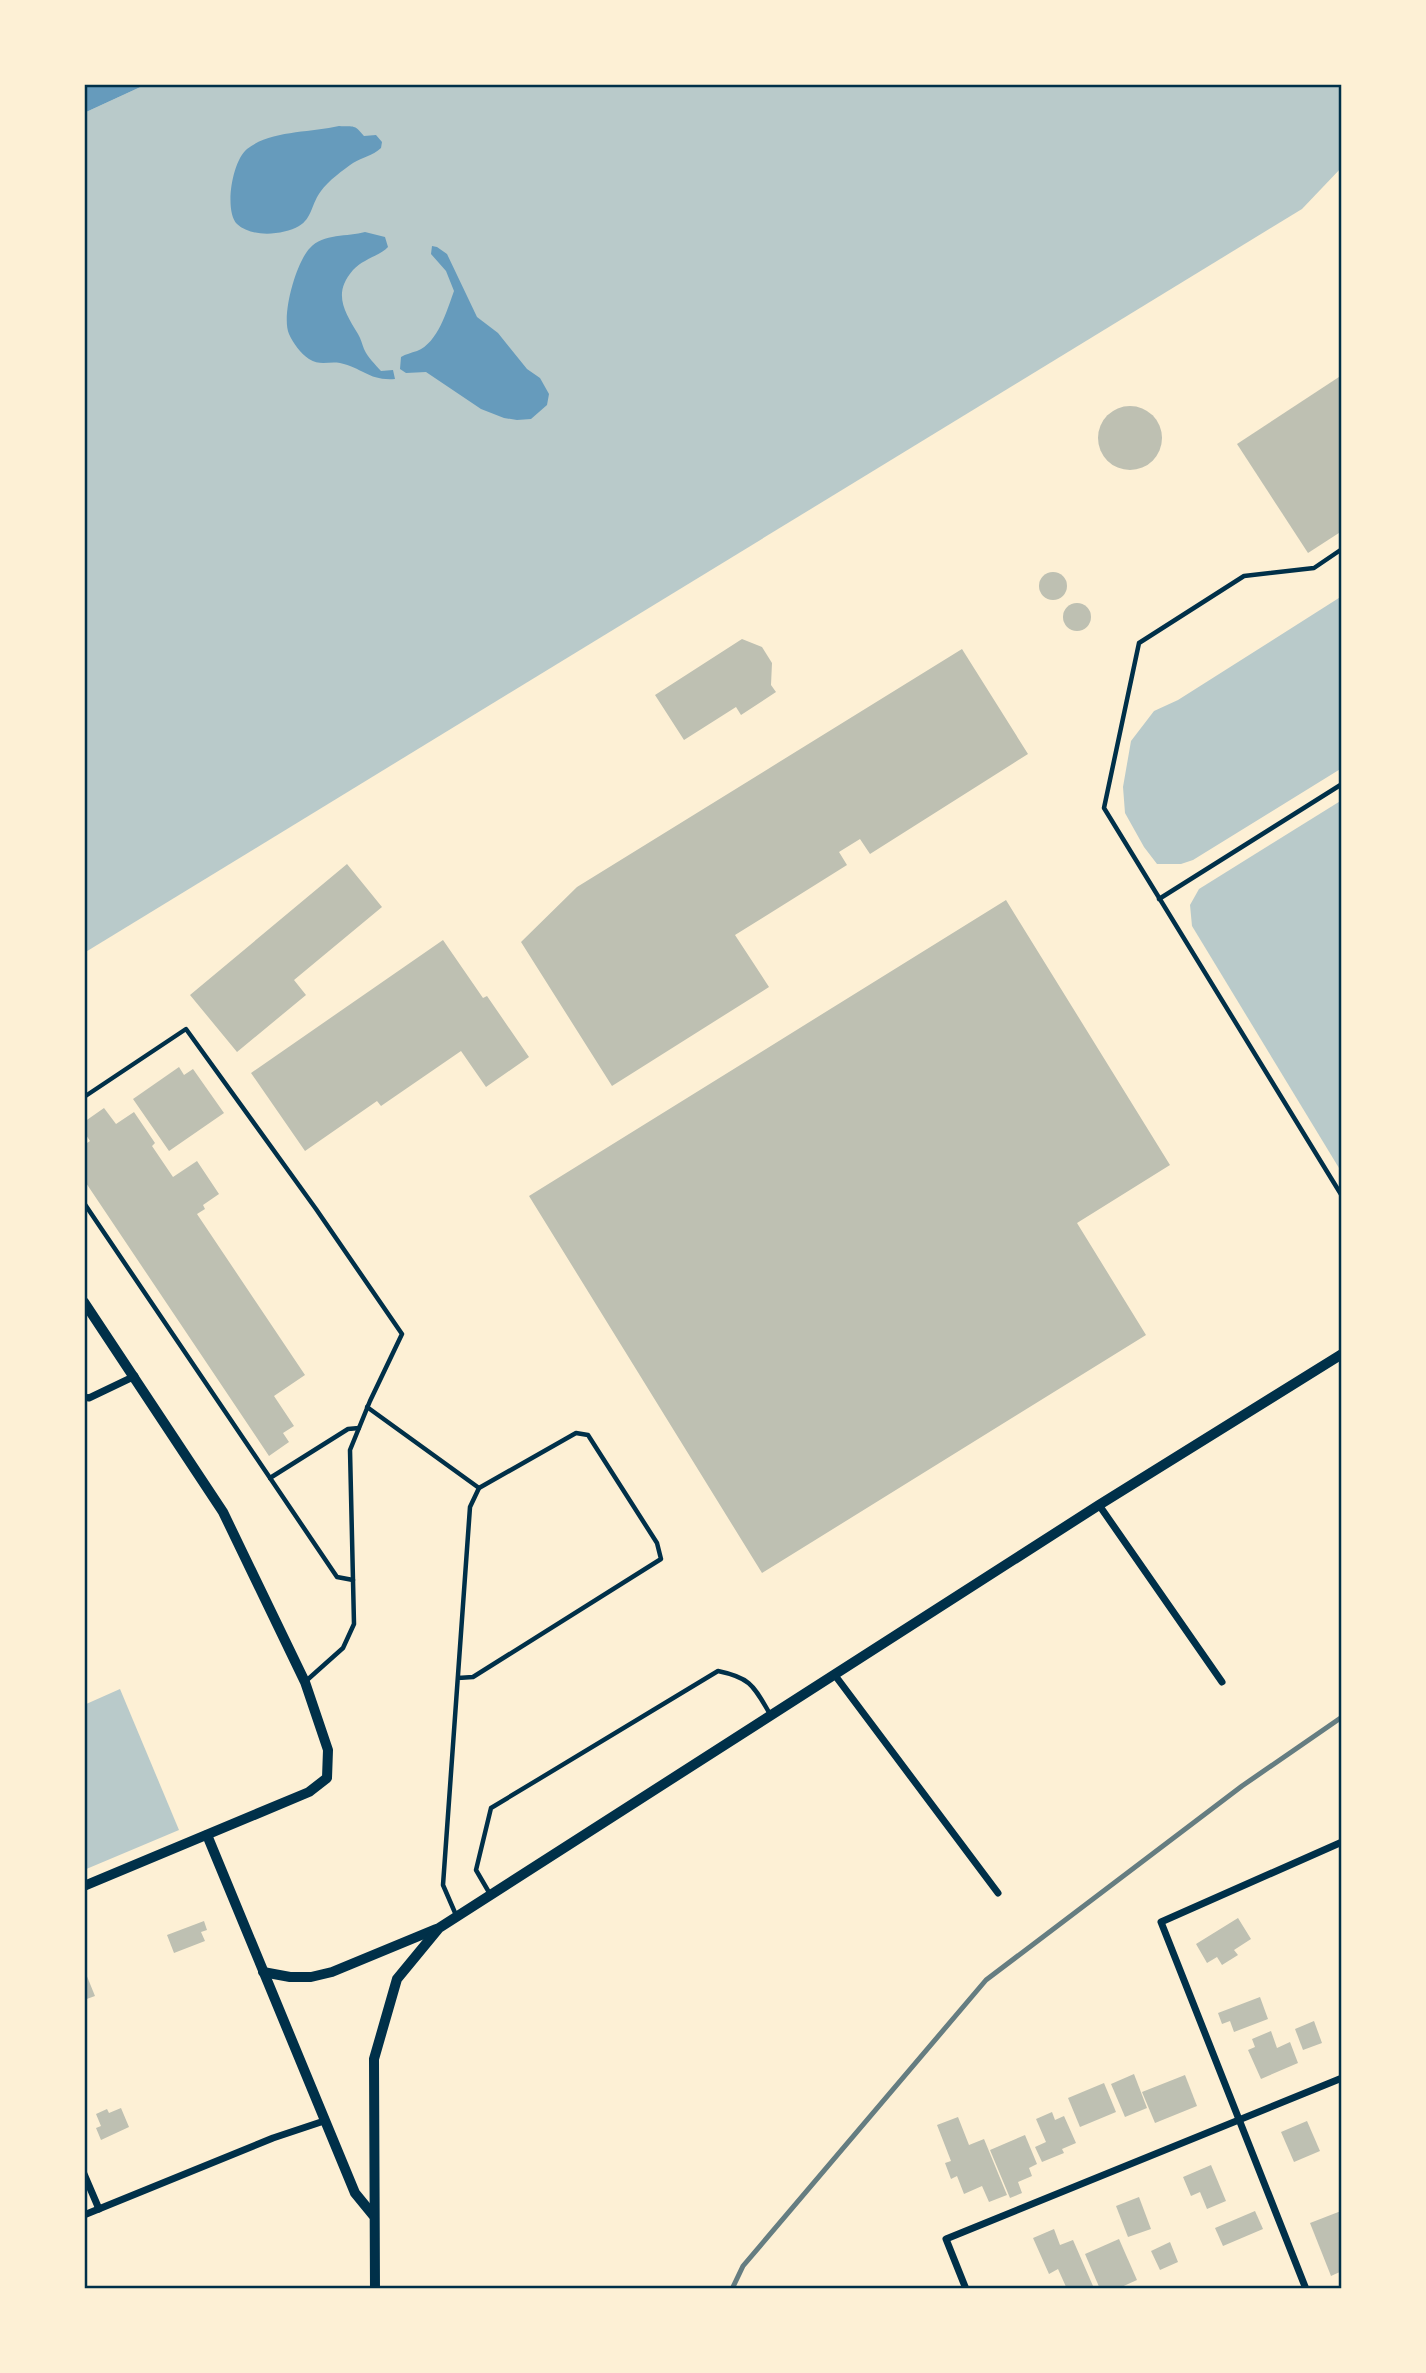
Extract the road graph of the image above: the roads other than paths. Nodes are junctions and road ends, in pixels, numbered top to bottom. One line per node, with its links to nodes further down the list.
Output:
1 (1342, 549): 3 (lane)
2 (1342, 784): 3 (lane)
3 (1159, 899): 5 (lane)
4 (84, 1097): 11 (lane)
5 (1342, 1196)
6 (84, 1203): 13 (lane)
7 (84, 1302): 9 (street)
8 (1342, 1354): 15 (street)
9 (135, 1376): 10 (street); 19 (street)
10 (84, 1397)
11 (367, 1407): 12 (lane); 14 (lane)
12 (359, 1428): 13 (lane); 16 (lane)
13 (270, 1478): 16 (lane)
14 (479, 1488): 18 (lane); 18 (lane)
15 (1099, 1504): 17 (street); 20 (street)
16 (353, 1580): 19 (lane)
17 (834, 1674): 21 (street); 25 (street)
18 (458, 1678): 27 (lane)
19 (305, 1682): 22 (street)
20 (1222, 1682)
21 (770, 1715): 26 (street); 26 (lane)
22 (207, 1835): 24 (street); 29 (street)
23 (1342, 1842): 31 (street)
24 (84, 1886)
25 (998, 1893)
26 (490, 1895): 27 (street)
27 (457, 1916): 28 (street)
28 (439, 1928): 29 (street); 36 (street)
29 (263, 1972): 32 (street)
30 (1342, 2078): 31 (street)
31 (1238, 2120): 38 (street); 39 (street)
32 (324, 2121): 34 (street); 36 (street)
33 (84, 2174): 34 (street)
34 (99, 2209): 35 (street)
35 (84, 2215)
36 (373, 2215): 37 (street)
37 (374, 2289)
38 (966, 2289)
39 (1306, 2289)

